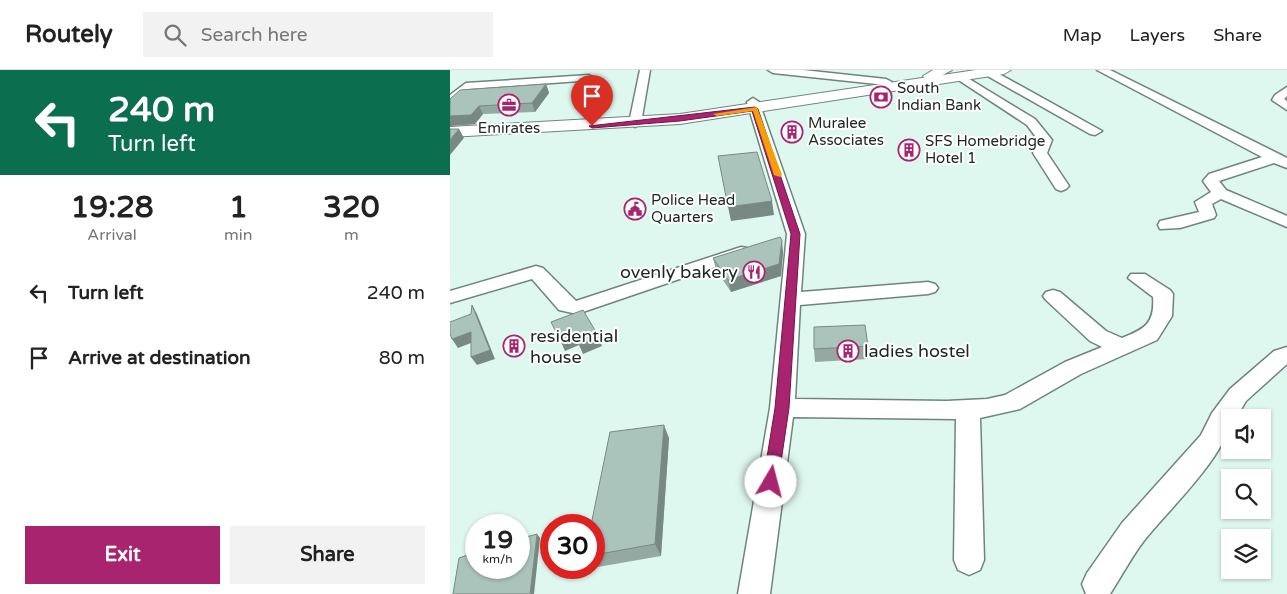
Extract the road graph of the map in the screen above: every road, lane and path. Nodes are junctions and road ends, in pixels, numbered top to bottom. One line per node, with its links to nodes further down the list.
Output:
1 (644, 70): 13 (street)
2 (773, 70): 8 (street)
3 (1102, 70): 17 (street)
4 (999, 71): 6 (main road); 15 (street)
5 (937, 73): 6 (main road); 8 (main road)
6 (966, 73): 11 (main road); 18 (street)
7 (590, 78): 10 (street)
8 (886, 82): 11 (main road)
9 (1287, 90): 12 (street)
10 (450, 102)
11 (754, 106): 13 (main road); 27 (street)
12 (1287, 106)
13 (636, 120): 14 (main road); 16 (main road)
14 (450, 125)
15 (1095, 130)
16 (450, 132)
17 (1281, 161): 19 (street)
18 (1061, 186)
19 (1220, 193): 20 (street); 21 (street)
20 (1287, 222)
21 (1166, 225)
22 (758, 247): 26 (street)
23 (1138, 278): 28 (street)
24 (928, 288): 27 (street)
25 (1053, 296): 28 (street)
26 (450, 297)
27 (792, 299): 30 (street)
28 (1121, 347): 31 (street)
29 (1287, 355): 33 (street)
30 (782, 408): 31 (street); 34 (street)
31 (968, 409): 32 (street)
32 (969, 560)
33 (1098, 584)
34 (754, 594)

